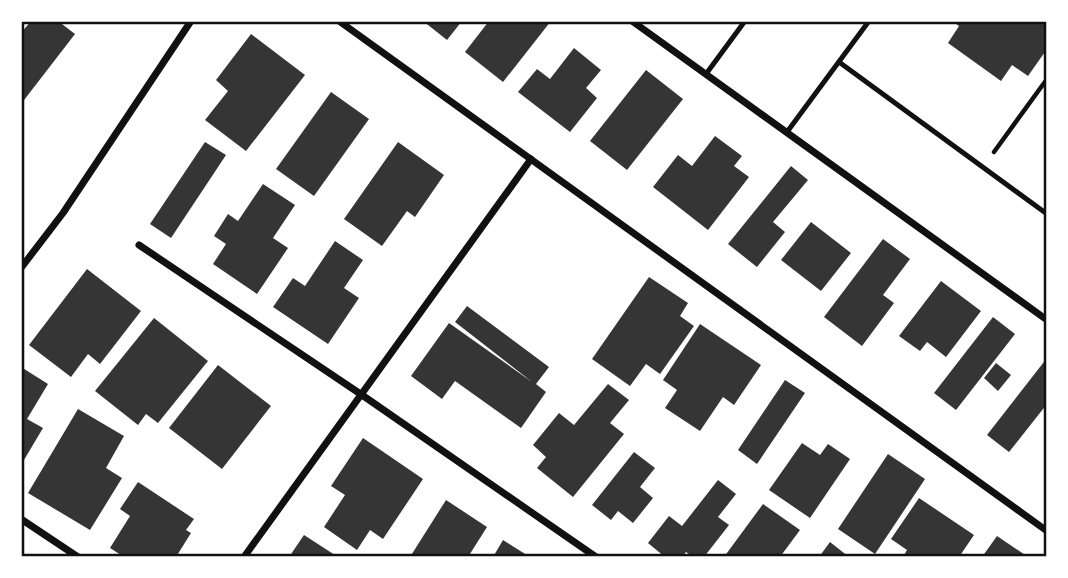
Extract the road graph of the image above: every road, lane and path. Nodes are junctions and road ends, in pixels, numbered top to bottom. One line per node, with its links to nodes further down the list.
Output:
1 (191, 21): 14 (street)
2 (339, 21): 10 (street)
3 (632, 21): 7 (street)
4 (745, 21): 7 (lane)
5 (869, 21): 6 (lane)
6 (839, 62): 9 (lane); 11 (lane)
7 (706, 74): 9 (street)
8 (1047, 79): 11 (path)
9 (787, 132): 15 (street)
10 (531, 159): 16 (street); 18 (street)
11 (983, 167): 12 (lane)
12 (1047, 214)
13 (139, 245): 16 (street)
14 (21, 268)
15 (1047, 320)
16 (362, 395): 20 (street); 21 (street)
17 (21, 519): 19 (street)
18 (1047, 531)
19 (78, 557)
20 (244, 557)
21 (596, 557)

